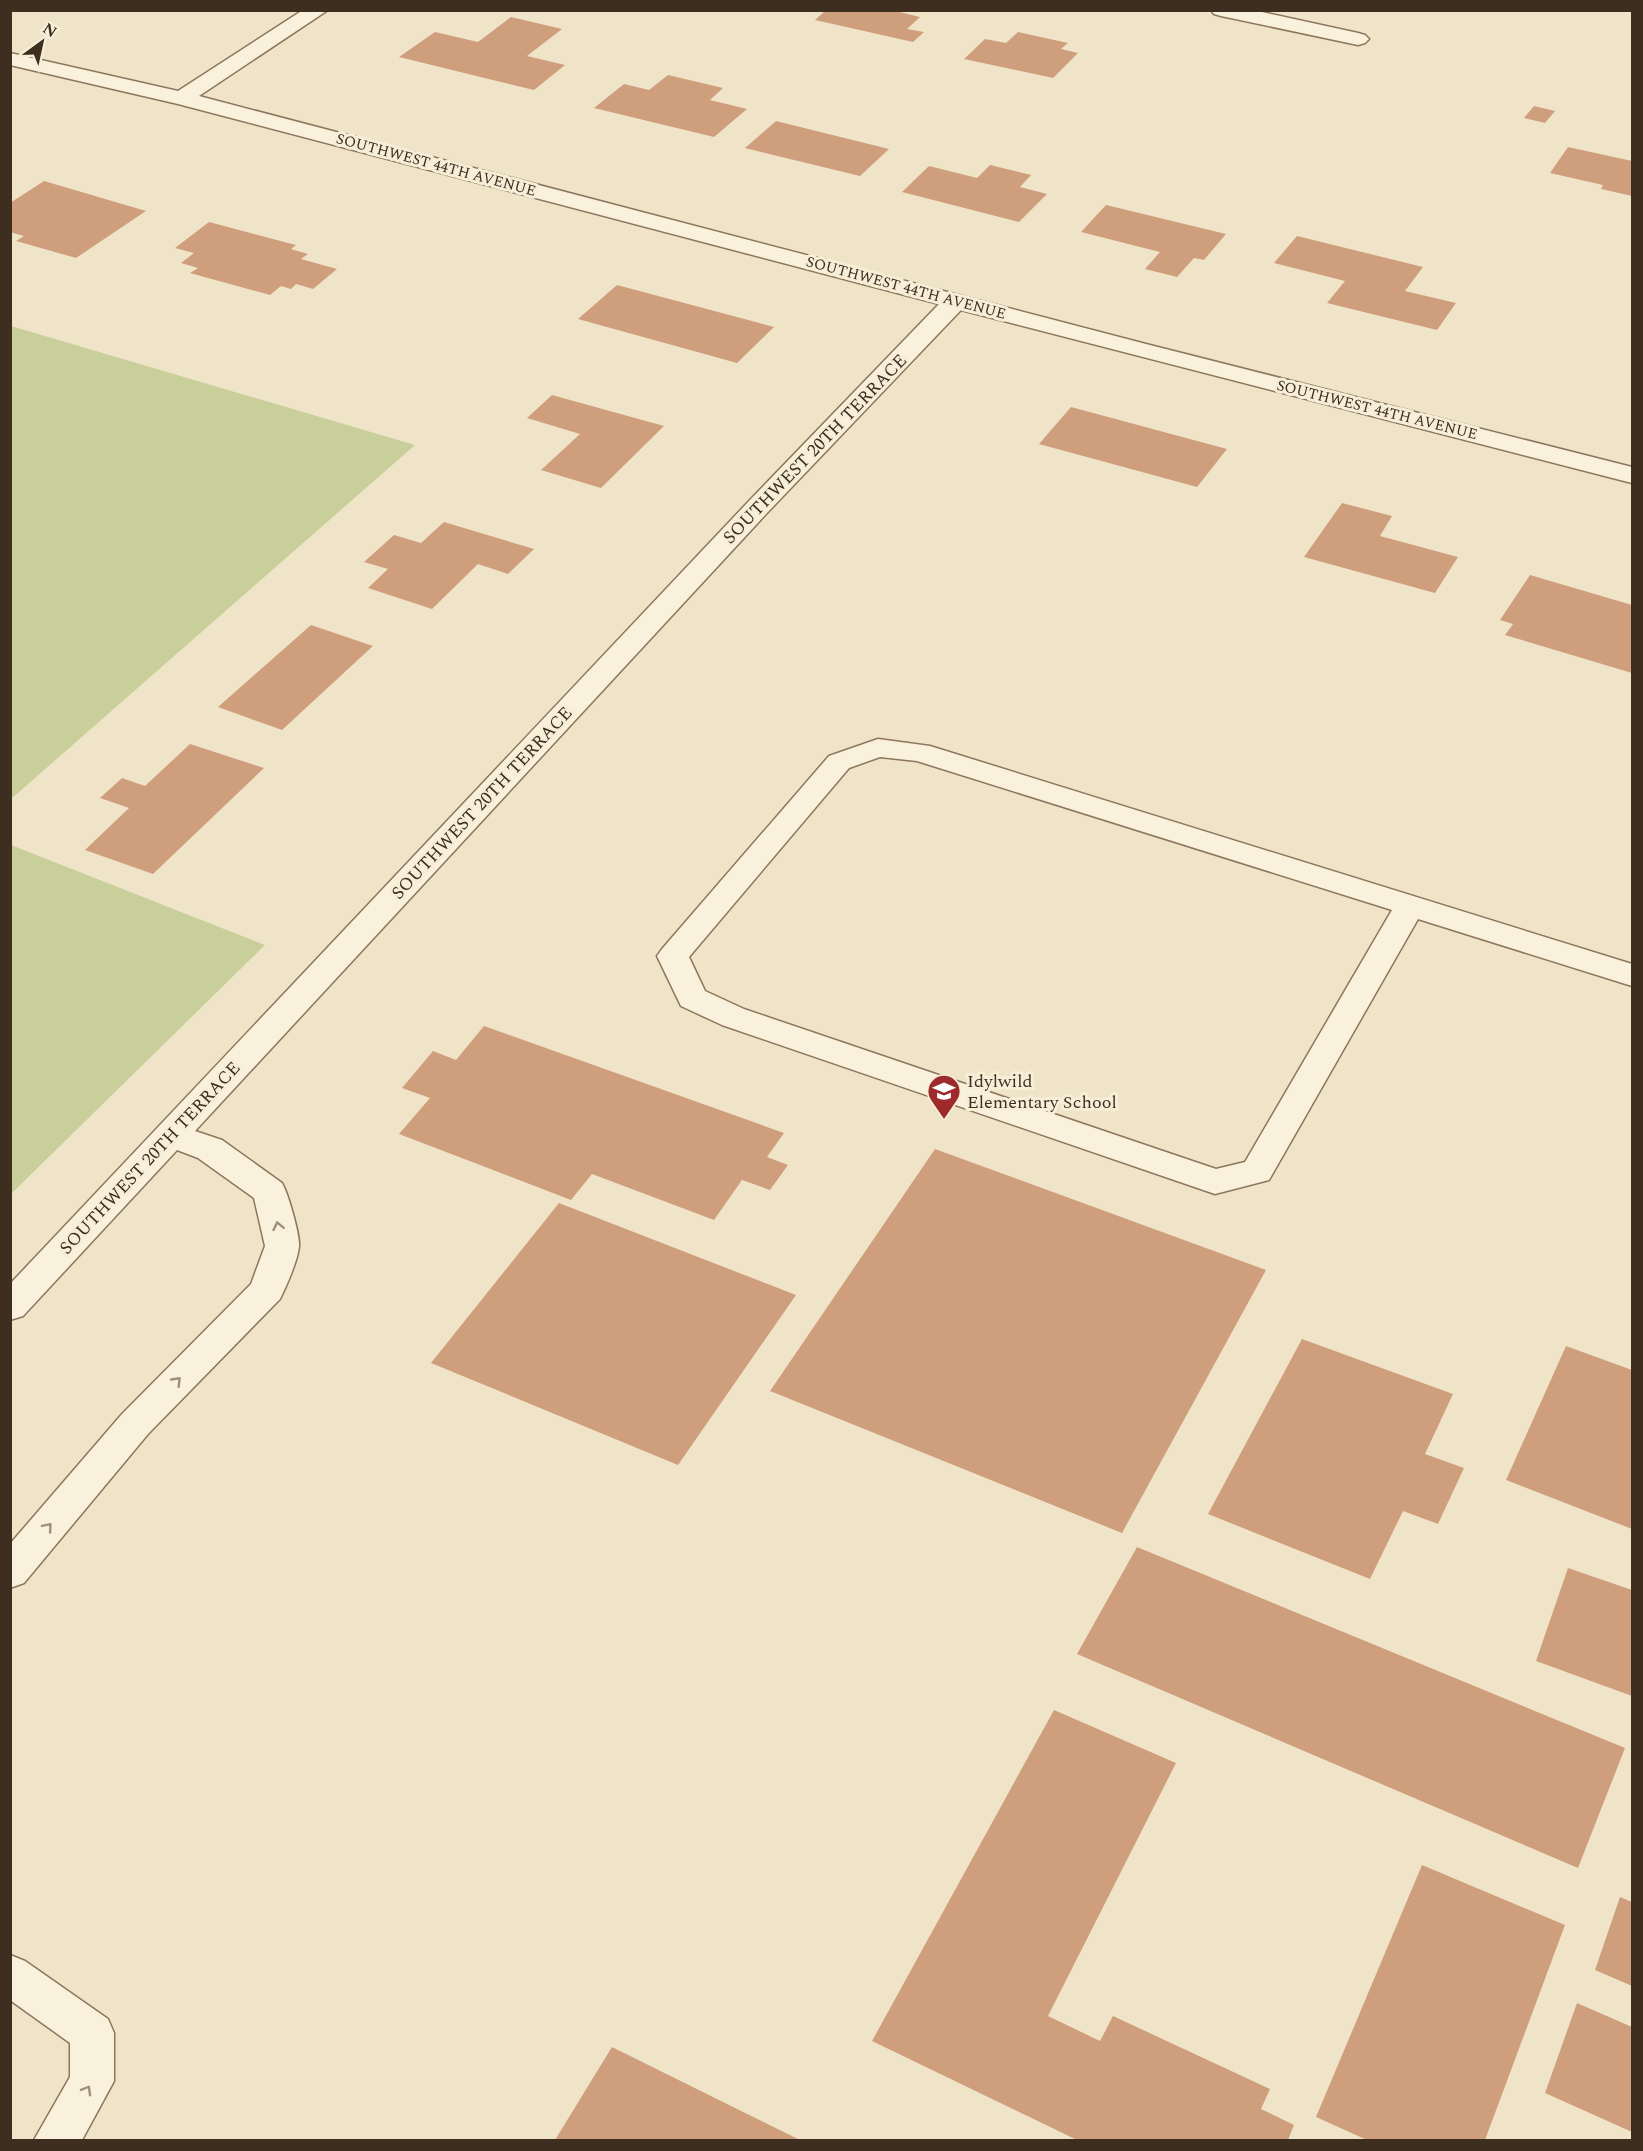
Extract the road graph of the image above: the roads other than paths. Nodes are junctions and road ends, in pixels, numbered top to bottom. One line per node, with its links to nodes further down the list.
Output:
1 (318, 10): 5 (street)
2 (1221, 10): 3 (street)
3 (1358, 39)
4 (10, 58): 5 (street, SOUTHWEST 44TH AVENUE)
5 (181, 99): 6 (street, SOUTHWEST 44TH AVENUE)
6 (956, 302): 7 (street, SOUTHWEST 44TH AVENUE); 10 (street, SOUTHWEST 20TH TERRACE)
7 (1632, 475)
8 (1410, 906): 8 (street); 9 (street)
9 (1632, 975)
10 (172, 1135): 11 (street, SOUTHWEST 20TH TERRACE); 12 (street, one-way to 10)
11 (10, 1307)
12 (10, 1572)
13 (10, 1975): 14 (street, one-way to 13)
14 (57, 2140)

